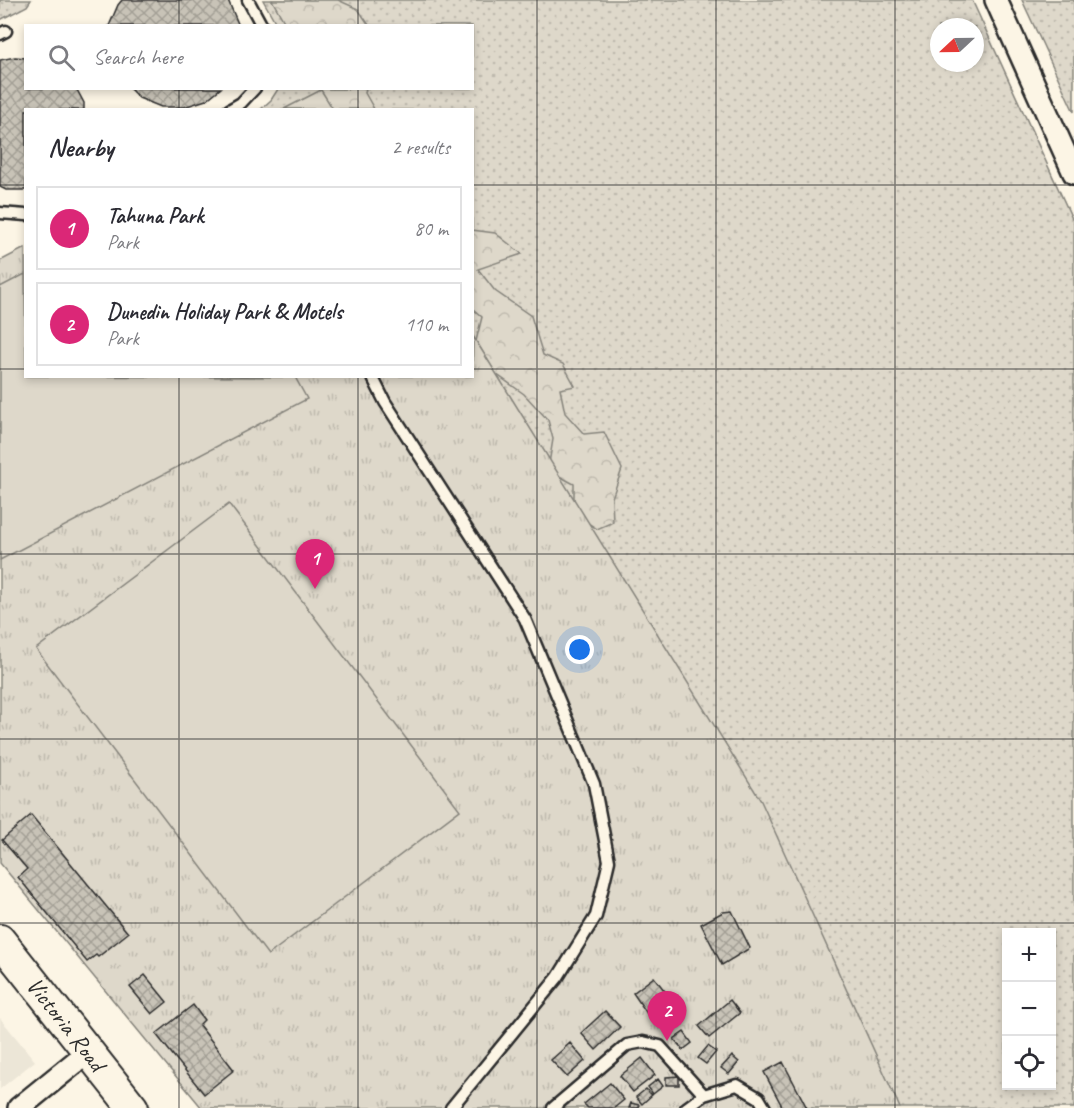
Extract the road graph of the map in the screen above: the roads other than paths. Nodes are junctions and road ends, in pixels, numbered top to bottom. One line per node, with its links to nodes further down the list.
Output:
1 (248, 0): 3 (lane)
2 (996, 0): 6 (street)
3 (261, 24)
4 (253, 90): 5 (lane)
5 (232, 108)
6 (1074, 173)
7 (0, 213): 8 (lane)
8 (24, 215)
9 (373, 378): 15 (lane)
10 (0, 940): 11 (street, Victoria Road)
11 (88, 1052): 13 (street); 14 (street, Victoria Road)
12 (704, 1095): 16 (lane); 17 (lane); 18 (lane)
13 (19, 1108)
14 (133, 1108)
15 (451, 1108)
16 (553, 1108)
17 (686, 1108)
18 (765, 1108)

